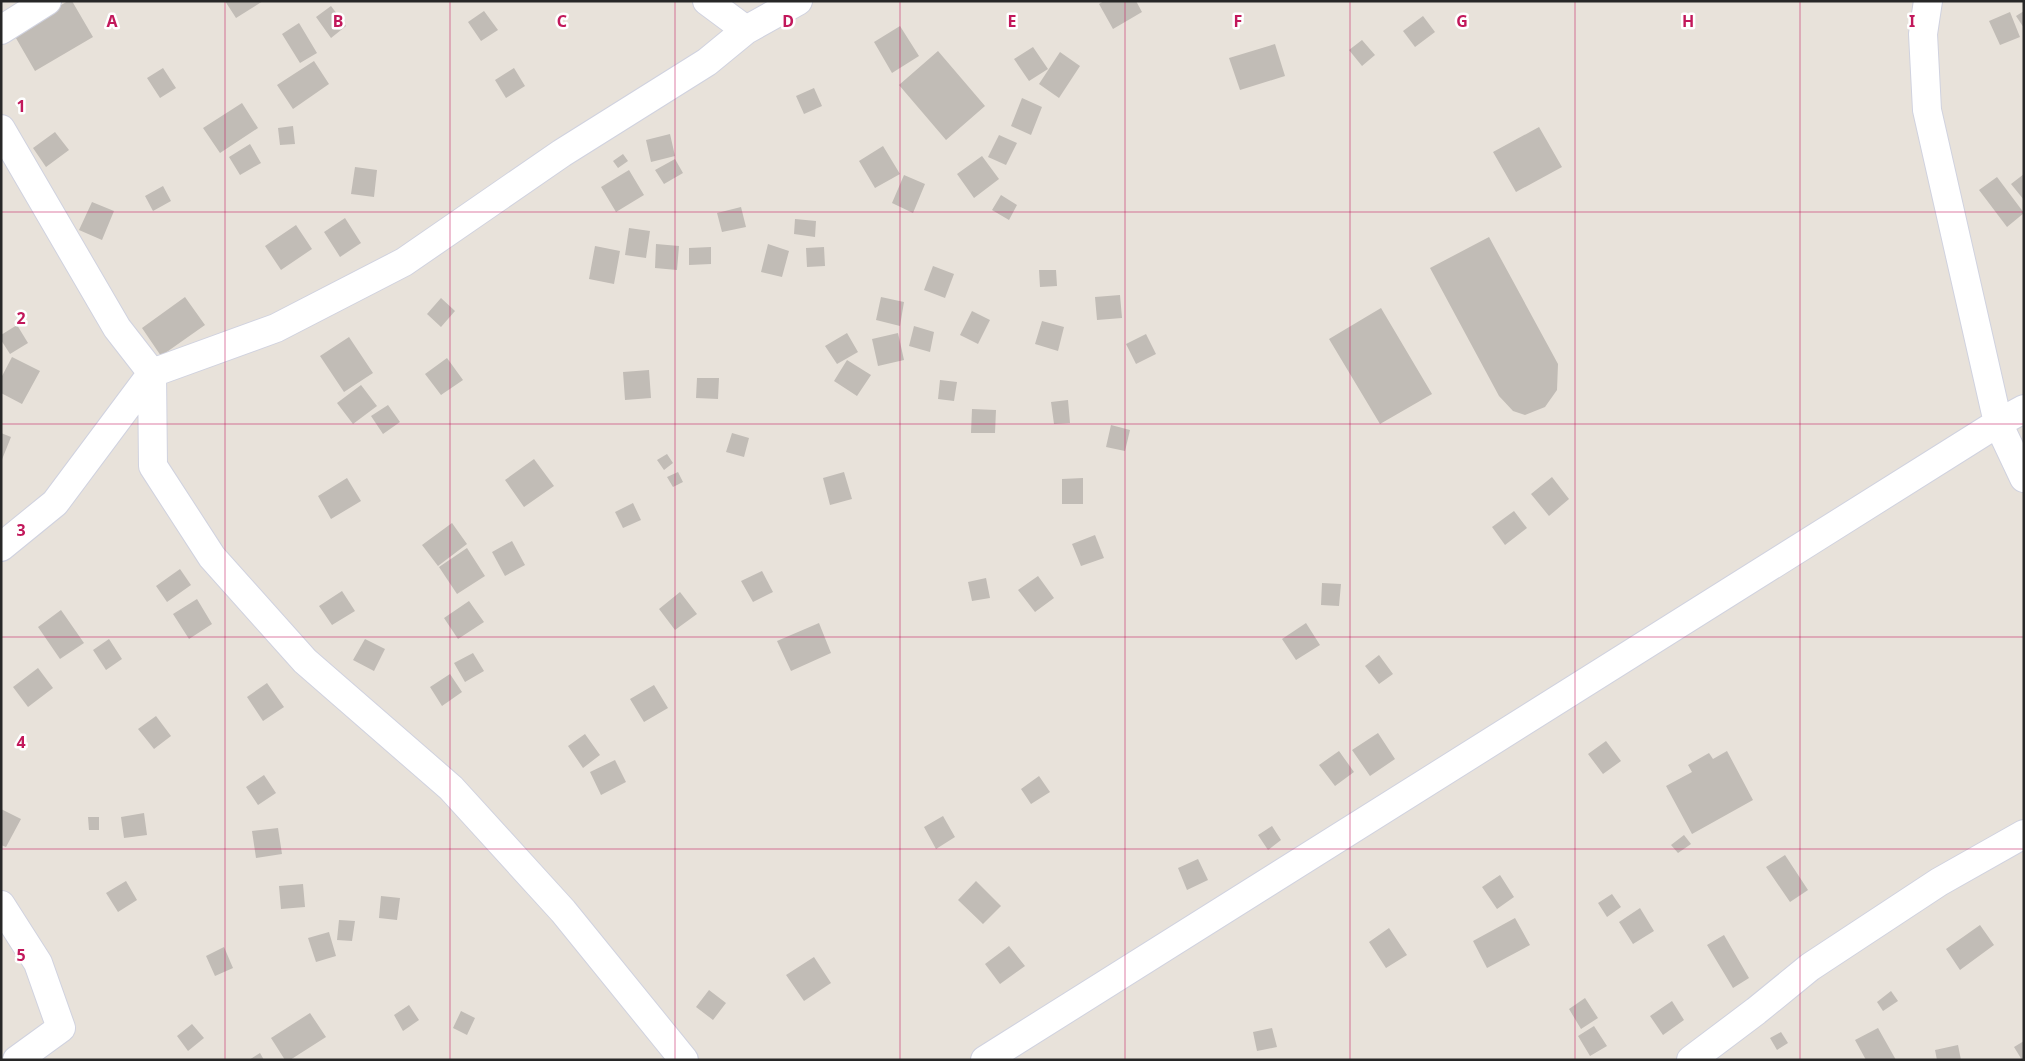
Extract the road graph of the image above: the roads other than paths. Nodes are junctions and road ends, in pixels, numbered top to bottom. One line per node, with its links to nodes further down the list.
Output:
1 (47, 1): 5 (street)
2 (707, 1): 6 (street)
3 (798, 1): 6 (street)
4 (1928, 1): 10 (street)
5 (1, 30)
6 (746, 30): 8 (street)
7 (4, 137): 8 (street)
8 (152, 373): 12 (street); 16 (street)
9 (2024, 409): 10 (street)
10 (1998, 423): 11 (street); 17 (street)
11 (2024, 478)
12 (1, 547)
13 (2024, 834): 18 (street)
14 (1, 905): 15 (street)
15 (17, 1060)
16 (684, 1060)
17 (985, 1060)
18 (1691, 1060)

